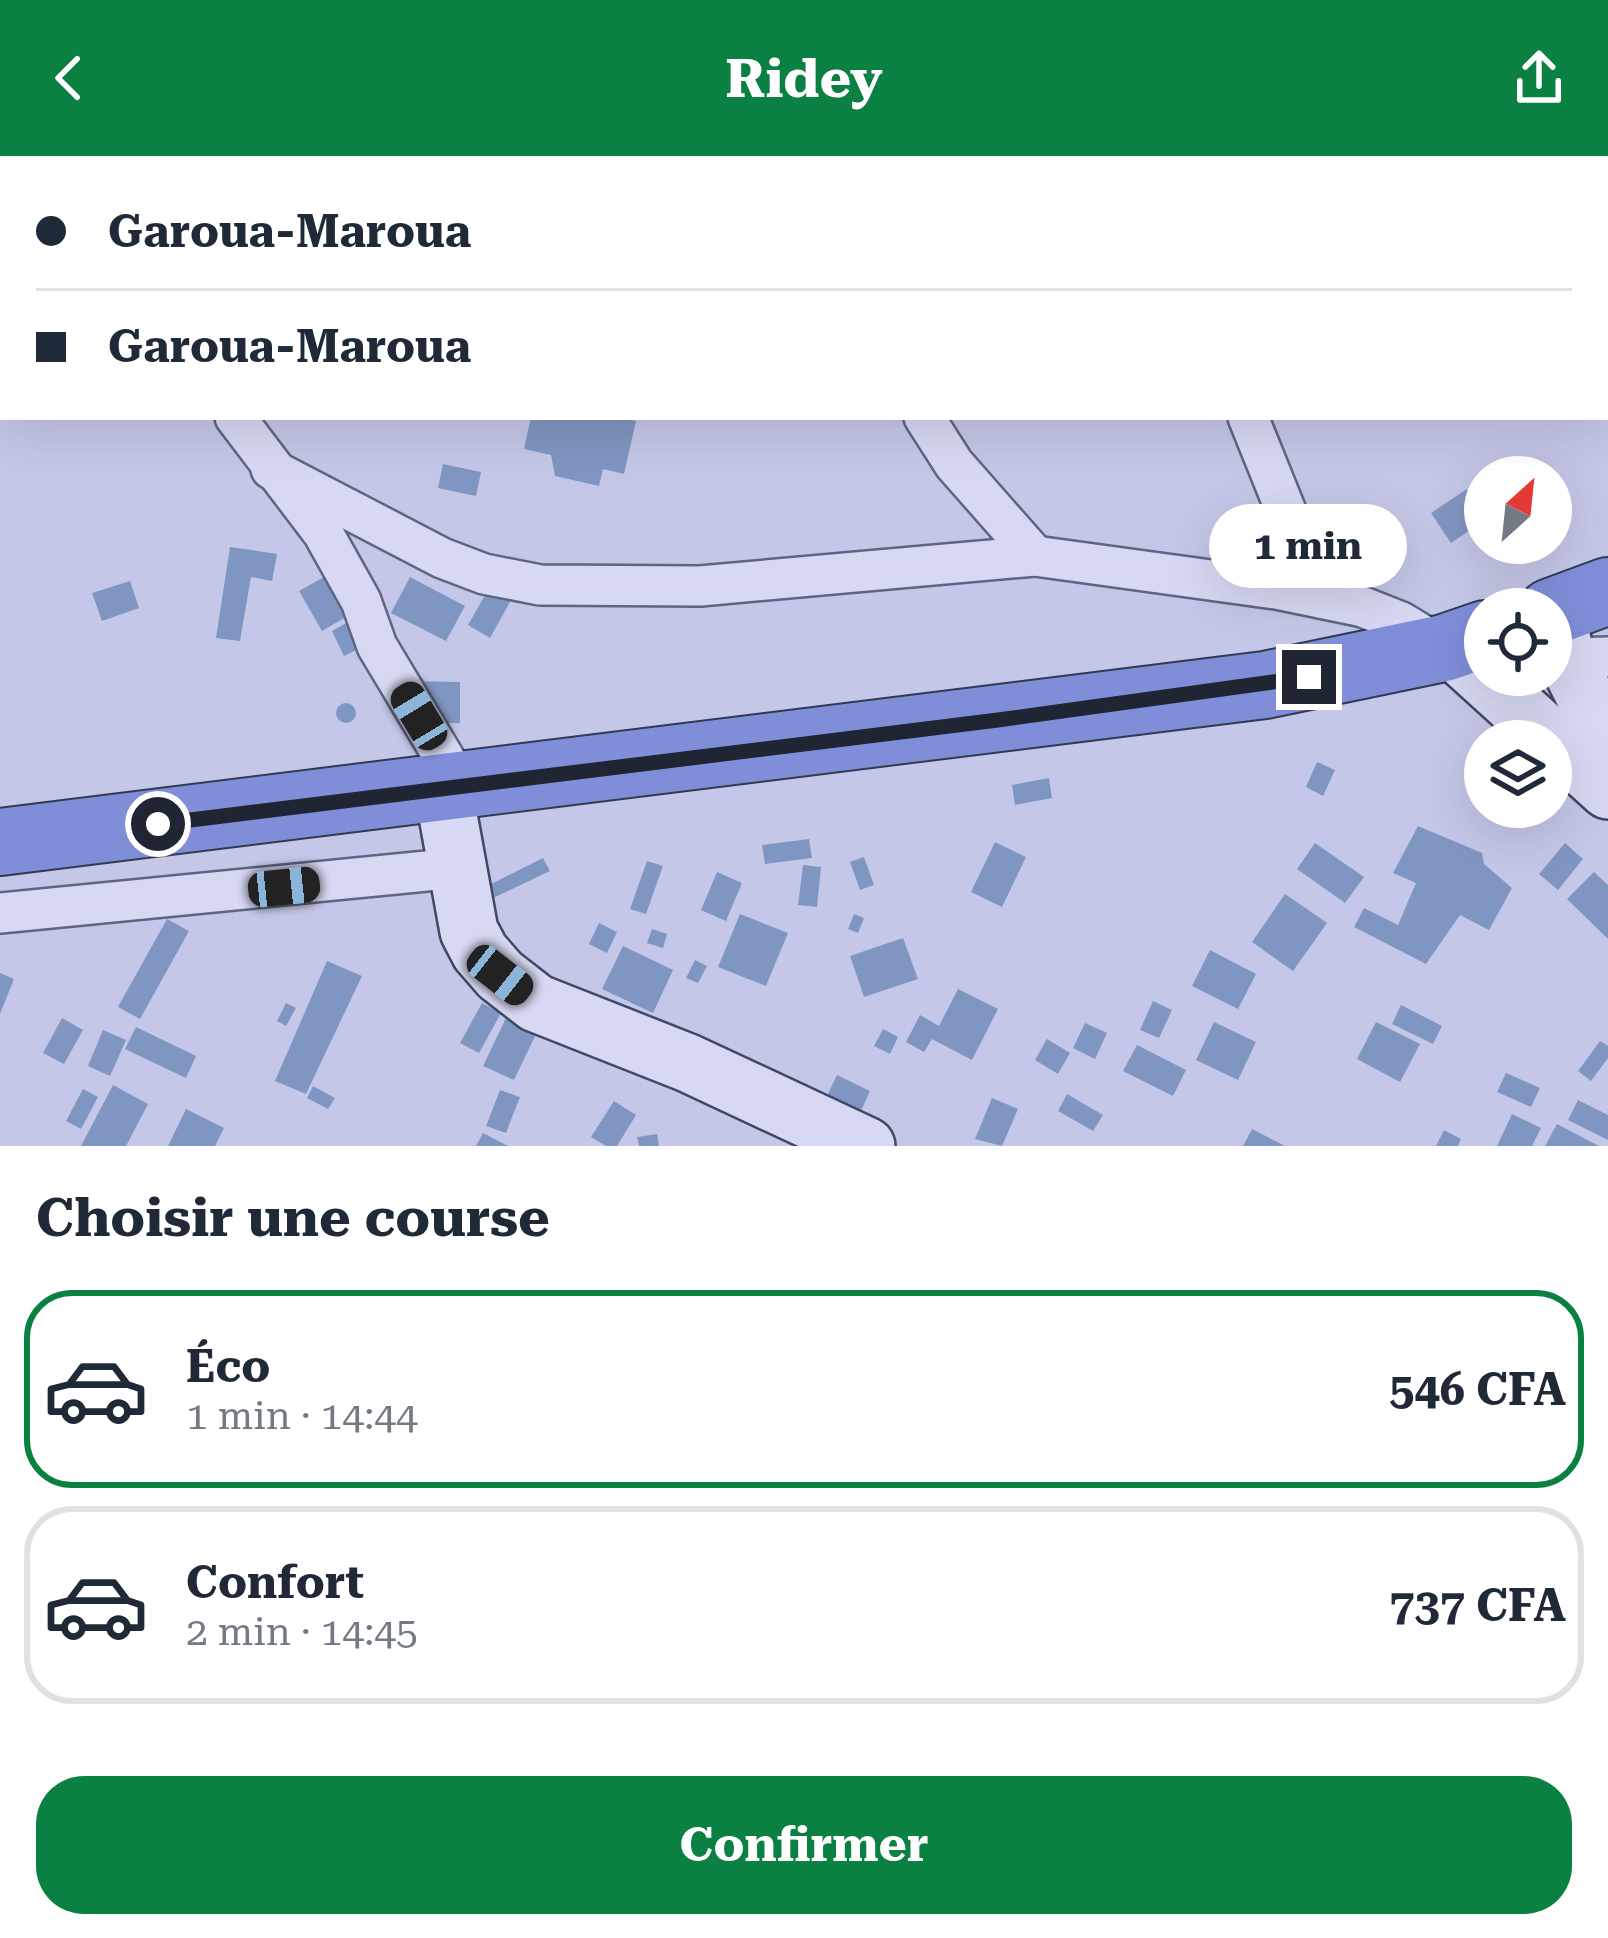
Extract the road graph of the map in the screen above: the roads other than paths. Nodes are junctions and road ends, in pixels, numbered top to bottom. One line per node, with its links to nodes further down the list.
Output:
1 (237, 420): 4 (street)
2 (926, 420): 5 (street)
3 (1249, 420): 6 (street)
4 (271, 469): 5 (street); 10 (street)
5 (1035, 556): 6 (street)
6 (1321, 598): 8 (street)
7 (1578, 626): 9 (main road)
8 (1460, 643): 10 (highway); 11 (main road)
9 (1608, 742)
10 (452, 788): 12 (highway); 13 (main road)
11 (1608, 790)
12 (0, 842)
13 (457, 868): 14 (street); 15 (main road)
14 (0, 913)
15 (866, 1146)

